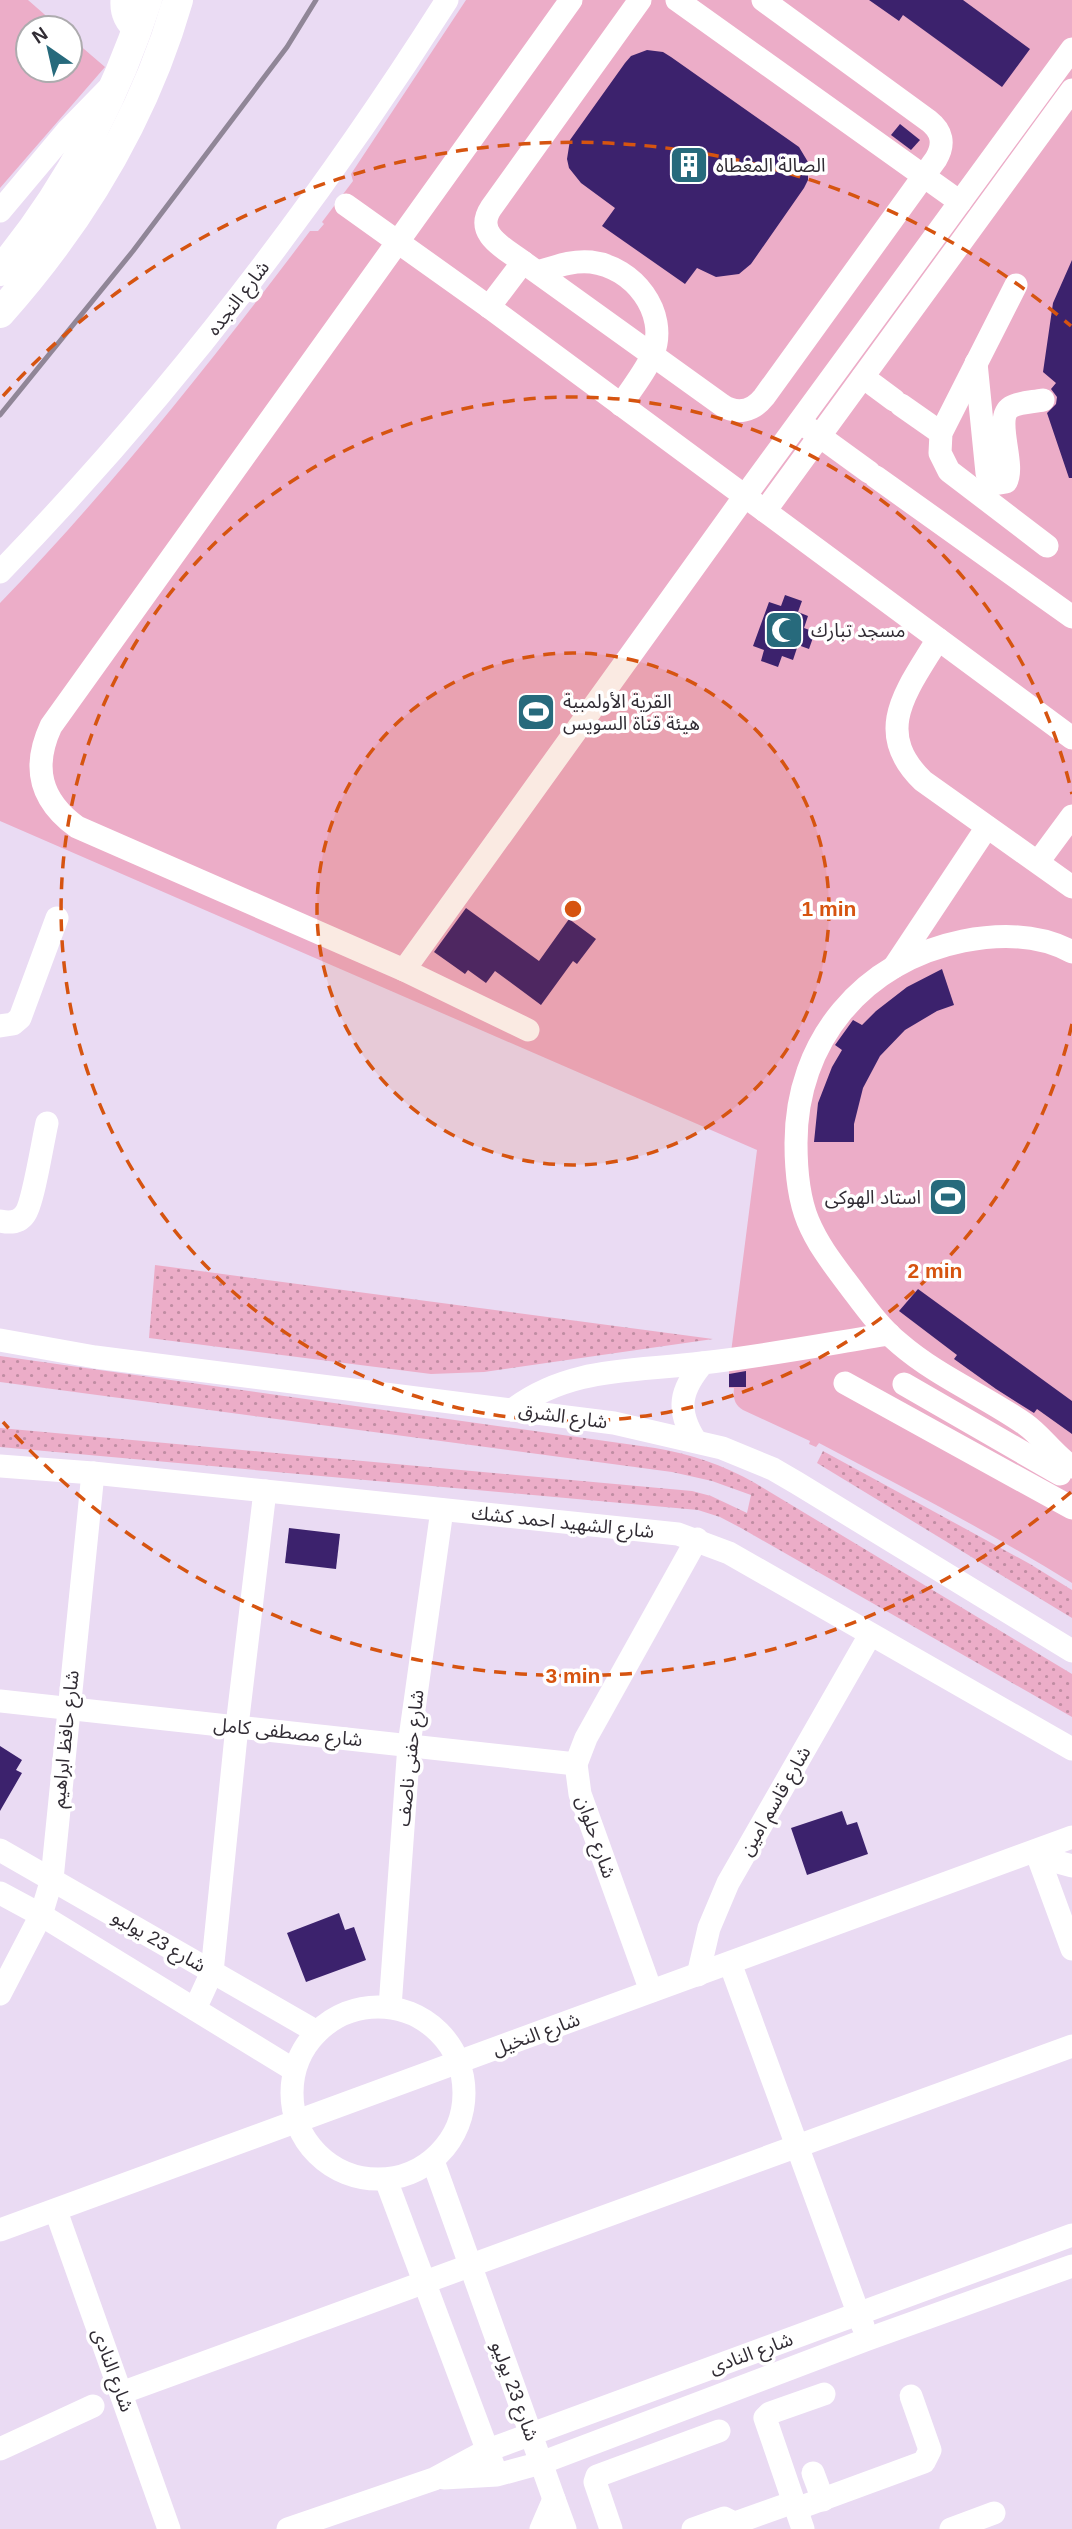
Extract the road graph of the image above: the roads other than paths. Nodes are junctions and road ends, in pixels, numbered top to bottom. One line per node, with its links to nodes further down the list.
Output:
1 (122, 0): 9 (street)
2 (147, 0): 9 (main road)
3 (178, 0): 22 (main road)
4 (447, 0): 14 (street, شارع النجده)
5 (571, 0): 17 (street)
6 (640, 0): 18 (street)
7 (677, 0): 13 (street)
8 (763, 0): 13 (street)
9 (137, 32): 11 (main road)
10 (1072, 49): 15 (street)
11 (118, 81): 16 (street); 19 (main road)
12 (1072, 90): 25 (street)
13 (924, 176): 15 (street); 23 (street)
14 (335, 197): 17 (street); 34 (street, شارع النجده)
15 (960, 202): 28 (street)
16 (0, 211)
17 (398, 242): 21 (street); 45 (street)
18 (530, 267): 21 (street); 23 (street); 23 (street)
19 (0, 271)
20 (1016, 285): 24 (street)
21 (489, 307): 27 (street)
22 (0, 313)
23 (653, 355): 27 (street)
24 (976, 363): 26 (street); 29 (street)
25 (863, 377): 29 (street); 30 (street)
26 (1043, 400)
27 (621, 405): 31 (street)
28 (799, 422): 30 (street); 31 (street)
29 (941, 433): 33 (street)
30 (819, 436): 32 (street); 35 (street)
31 (745, 496): 32 (street); 45 (street)
32 (765, 511): 36 (street)
33 (1047, 546)
34 (0, 572)
35 (1072, 617)
36 (938, 639): 37 (street); 39 (street)
37 (1072, 738)
38 (1072, 816): 40 (street)
39 (987, 827): 40 (street); 44 (street)
40 (1038, 862): 41 (street)
41 (1072, 887)
42 (57, 918): 46 (street)
43 (1072, 952): 44 (street)
44 (894, 967): 50 (street)
45 (404, 970): 47 (street)
46 (0, 1026)
47 (528, 1030)
48 (47, 1123): 49 (street)
49 (0, 1221)
50 (889, 1334): 52 (street); 53 (street)
51 (0, 1340): 57 (street, شارع الشرق)
52 (918, 1358): 55 (street); 60 (street)
53 (703, 1363): 57 (street); 58 (street)
54 (845, 1383): 56 (street)
55 (904, 1384): 56 (street); 60 (street)
56 (891, 1409): 63 (street)
57 (512, 1410): 58 (street, شارع الشرق)
58 (695, 1440): 68 (street, شارع الشرق)
59 (0, 1466): 61 (street, شارع الشهيد احمد كشك)
60 (1066, 1468): 63 (street)
61 (93, 1473): 62 (street, شارع الشهيد احمد كشك); 70 (street, شارع حافظ ابراهيم)
62 (265, 1491): 65 (street, شارع الشهيد احمد كشك); 71 (street)
63 (1049, 1496): 64 (street)
64 (1072, 1508)
65 (442, 1510): 66 (street, شارع الشهيد احمد كشك); 72 (street, شارع حفنى ناصف)
66 (697, 1539): 67 (street, شارع الشهيد احمد كشك); 74 (street)
67 (870, 1634): 73 (street, شارع الشهيد احمد كشك); 85 (street, شارع قاسم امين)
68 (1072, 1651)
69 (0, 1701): 70 (street, شارع مصطفى كامل)
70 (68, 1708): 71 (street, شارع مصطفى كامل); 79 (street, شارع حافظ ابراهيم)
71 (237, 1726): 72 (street, شارع مصطفى كامل); 84 (street)
72 (409, 1745): 74 (street, شارع مصطفى كامل); 88 (street, شارع حفنى ناصف)
73 (1072, 1749)
74 (576, 1764): 86 (street, شارع حلوان)
75 (1072, 1837): 77 (street, شارع النخيل)
76 (0, 1850): 79 (street, شارع 23 يوليو)
77 (1036, 1851): 78 (street); 82 (street); 83 (street, شارع النخيل)
78 (1072, 1866)
79 (52, 1879): 81 (street, شارع حافظ ابراهيم); 84 (street, شارع 23 يوليو)
80 (0, 1893): 81 (street, شارع 23 يوليو)
81 (41, 1915): 87 (street, شارع حافظ ابراهيم); 89 (street, شارع 23 يوليو)
82 (1072, 1949)
83 (730, 1963): 85 (street, شارع النخيل); 95 (street)
84 (212, 1972): 89 (street); 90 (street, شارع 23 يوليو)
85 (698, 1975): 86 (street, شارع النخيل)
86 (651, 1992): 92 (street, شارع النخيل)
87 (0, 1994)
88 (390, 2007): 90 (street); 92 (street)
89 (195, 2009): 93 (street, شارع 23 يوليو)
90 (317, 2032): 93 (street)
91 (1072, 2046): 95 (street)
92 (460, 2062): 94 (street, شارع النخيل); 96 (street)
93 (294, 2070): 94 (street)
94 (296, 2122): 97 (street); 98 (street, شارع النخيل)
95 (797, 2147): 101 (street); 104 (street)
96 (433, 2161): 97 (street); 101 (street, شارع 23 يوليو)
97 (386, 2179): 103 (street)
98 (56, 2211): 99 (street, شارع النخيل); 108 (street, شارع النادى)
99 (0, 2230)
100 (1072, 2235): 104 (street, شارع النادى)
101 (470, 2266): 103 (street); 113 (street, شارع 23 يوليو)
102 (1072, 2266): 105 (street, شارع النادى)
103 (425, 2283): 108 (street); 115 (street)
104 (859, 2314): 105 (street); 106 (street, شارع النادى)
105 (868, 2339): 107 (street, شارع النادى)
106 (732, 2360): 107 (street); 113 (street, شارع النادى)
107 (742, 2388): 116 (street, شارع النادى)
108 (121, 2393): 125 (street, شارع النادى)
109 (824, 2394): 122 (street)
110 (911, 2396): 121 (street)
111 (93, 2406): 114 (street)
112 (719, 2431): 129 (street)
113 (531, 2434): 115 (street, شارع النادى); 116 (street, شارع 23 يوليو)
114 (0, 2449)
115 (488, 2450): 118 (street); 119 (street, شارع النادى)
116 (541, 2463): 118 (street, شارع النادى); 120 (street, شارع 23 يوليو)
117 (813, 2473): 121 (street)
118 (497, 2475): 119 (street, شارع النادى)
119 (434, 2479): 126 (street, شارع النادى)
120 (554, 2499): 127 (street); 128 (street, شارع 23 يوليو)
121 (823, 2500): 122 (street)
122 (798, 2513): 124 (street)
123 (994, 2514): 131 (street)
124 (733, 2526): 130 (street)
125 (169, 2529)
126 (288, 2529)
127 (541, 2529)
128 (565, 2529)
129 (611, 2529)
130 (693, 2529)
131 (951, 2529)

